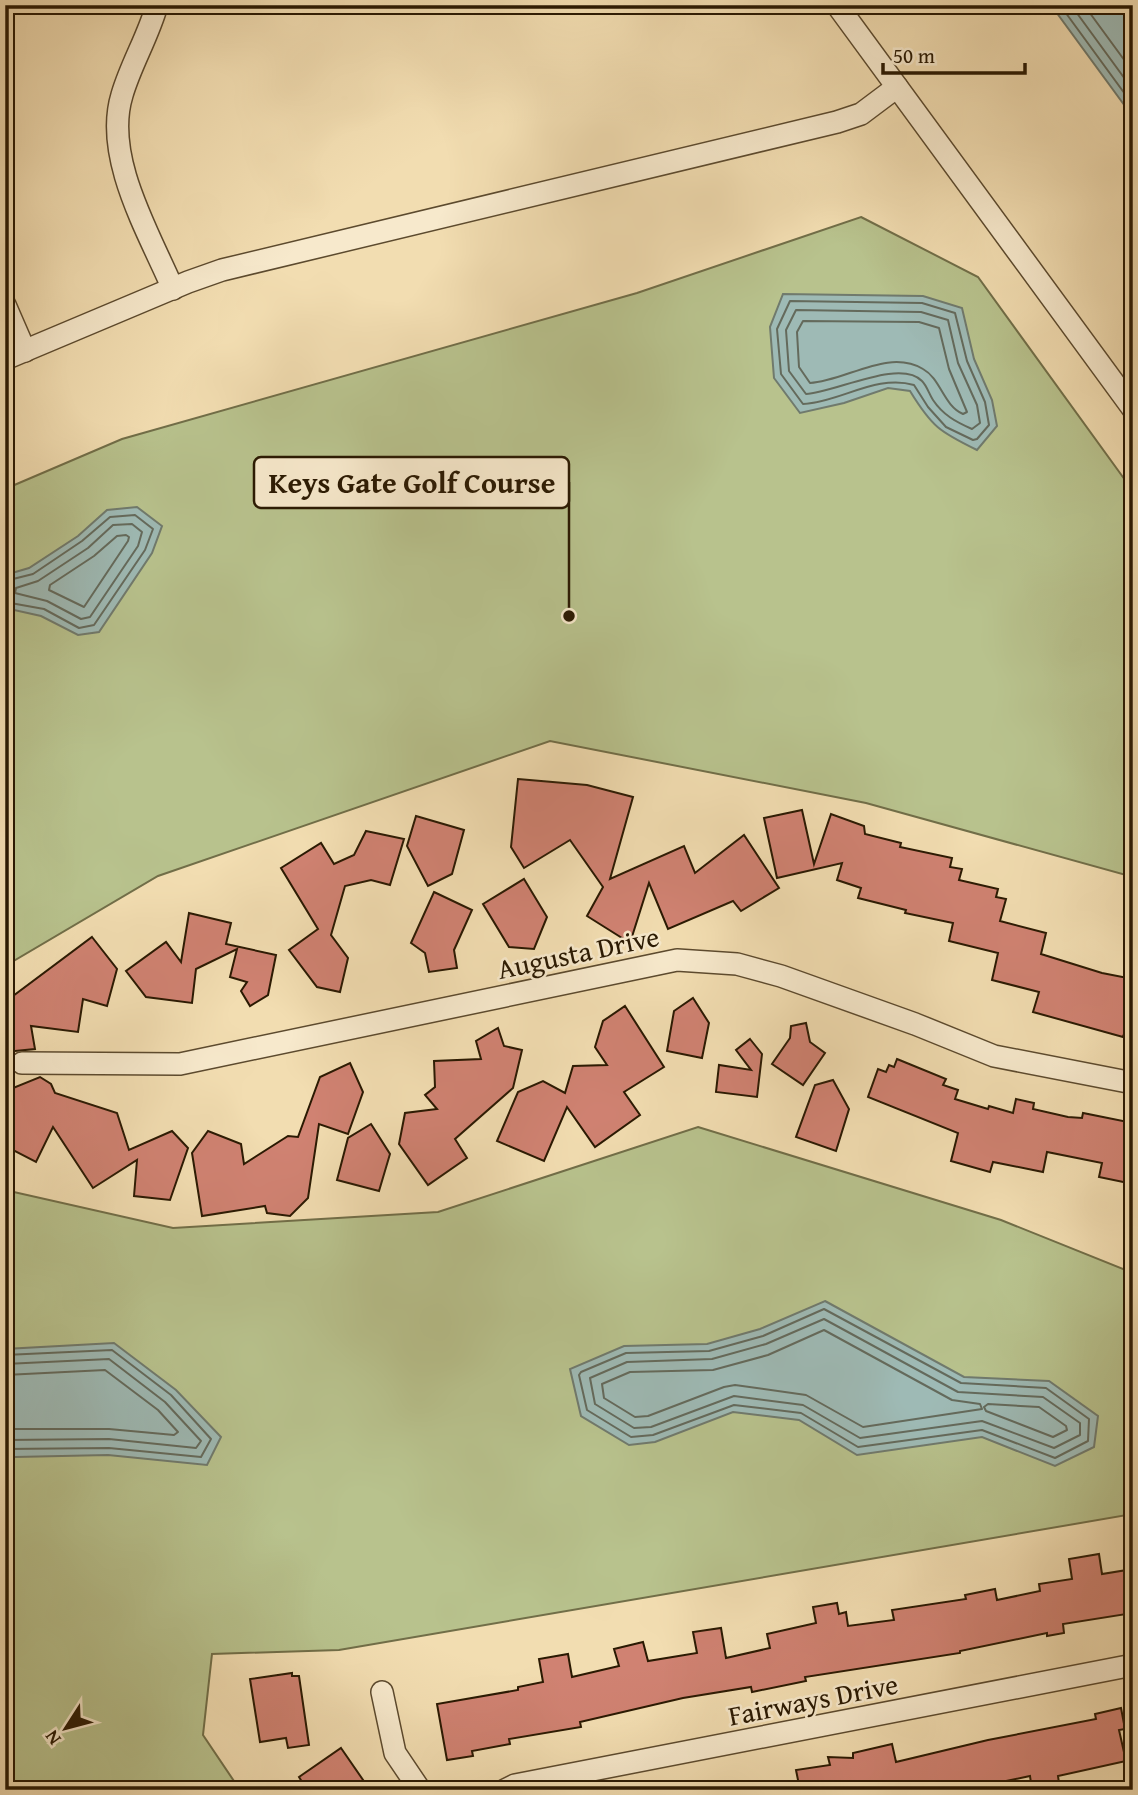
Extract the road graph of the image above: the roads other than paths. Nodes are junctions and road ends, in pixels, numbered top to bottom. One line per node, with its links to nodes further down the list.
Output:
1 (157, 5): 4 (street)
2 (837, 5): 3 (street)
3 (897, 88): 4 (street); 7 (street)
4 (173, 289): 6 (street)
5 (5, 305): 6 (street)
6 (15, 355)
7 (1133, 409)
8 (22, 1063): 9 (street, Augusta Drive)
9 (1133, 1083)
10 (1133, 1665): 13 (street, Fairways Drive)
11 (382, 1692): 12 (street)
12 (420, 1790)
13 (505, 1790)

